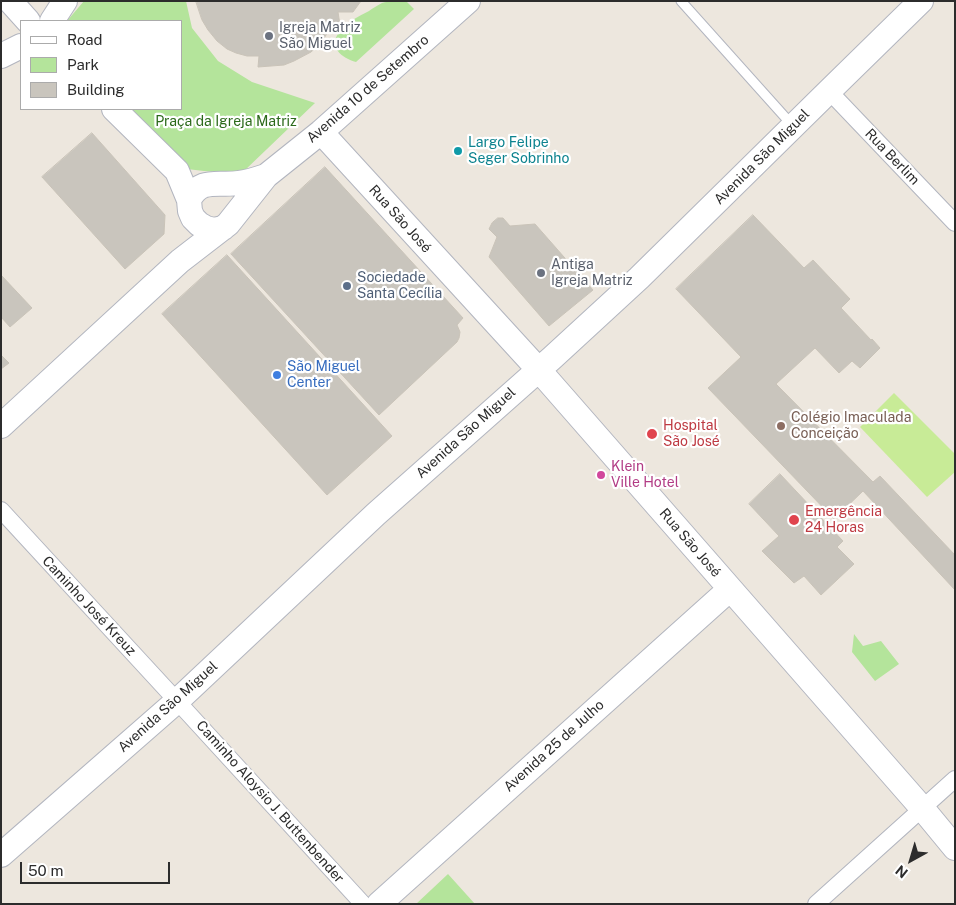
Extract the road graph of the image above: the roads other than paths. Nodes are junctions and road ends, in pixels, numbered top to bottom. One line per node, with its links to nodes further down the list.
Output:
1 (10, 1): 6 (main road)
2 (65, 1): 7 (main road)
3 (468, 1): 13 (main road, Avenida 10 de Setembro)
4 (681, 1): 12 (lane)
5 (921, 1): 10 (main road, Avenida São Miguel)
6 (27, 20)
7 (53, 20)
8 (20, 46): 9 (main road)
9 (1, 56)
10 (829, 90): 12 (main road, Avenida São Miguel); 16 (street, Rua Berlim)
11 (115, 110): 15 (main road)
12 (793, 126): 19 (main road, Avenida São Miguel)
13 (321, 132): 14 (main road, Avenida 10 de Setembro); 19 (main road, Rua São José)
14 (266, 176): 15 (main road, Avenida 10 de Setembro); 17 (main road, Avenida 10 de Setembro)
15 (200, 195): 17 (main road); 17 (main road); 18 (main road, Avenida 10 de Setembro)
16 (955, 223)
17 (227, 224): 18 (main road, Avenida 10 de Setembro)
18 (180, 261): 20 (main road, Avenida 10 de Setembro)
19 (538, 369): 22 (main road, Rua São José); 23 (main road, Avenida São Miguel)
20 (1, 426)
21 (1, 510): 23 (street, Caminho José Kreuz)
22 (730, 589): 25 (main road, Rua São José); 29 (main road, Avenida 25 de Julho)
23 (177, 701): 27 (main road, Avenida São Miguel); 28 (street, Caminho Aloysio J. Buttenbender)
24 (955, 779): 25 (street)
25 (922, 808): 26 (main road, Rua São José); 30 (street)
26 (955, 848)
27 (1, 855)
28 (362, 904)
29 (379, 904)
30 (816, 904)

